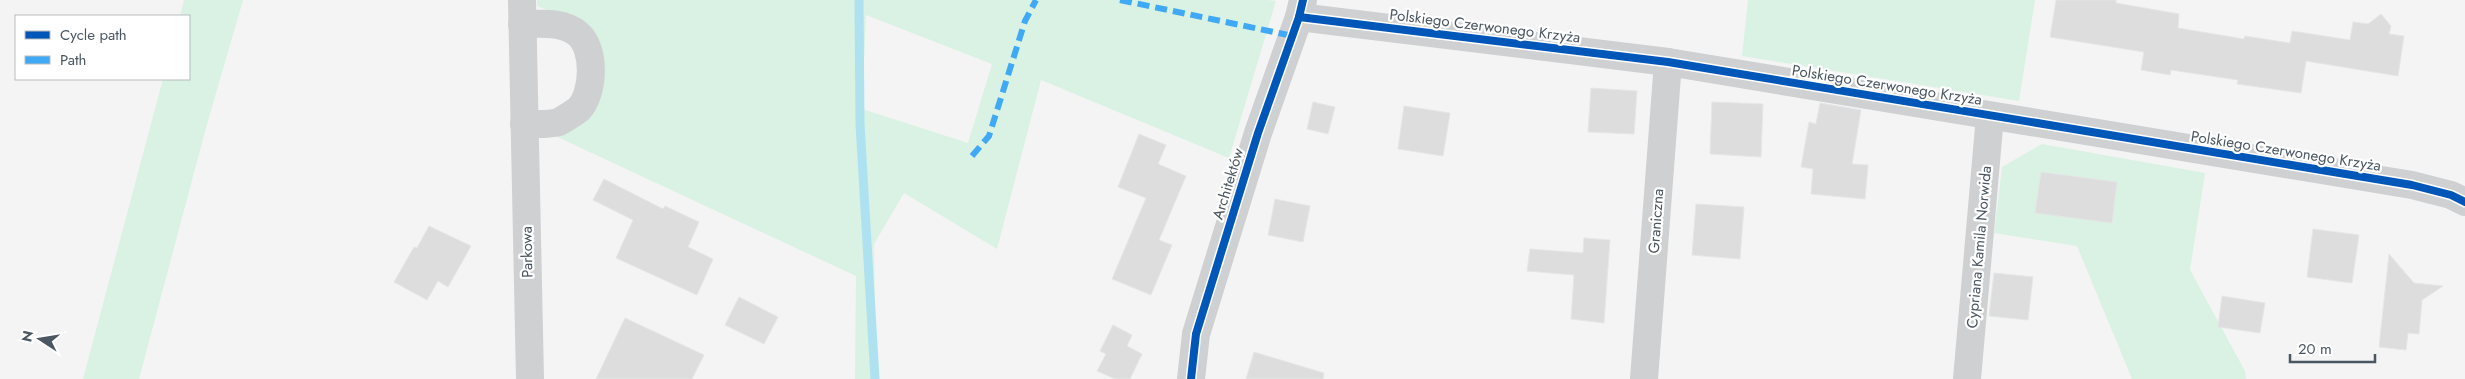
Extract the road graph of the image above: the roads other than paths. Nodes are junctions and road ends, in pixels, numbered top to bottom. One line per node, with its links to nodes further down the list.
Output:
1 (1301, 8): 3 (street, Polskiego Czerwonego Krzyża); 8 (street, Architektów)
2 (522, 12): 5 (street, Parkowa); 5 (street, Parkowa)
3 (1668, 62): 4 (street, Polskiego Czerwonego Krzyża); 9 (street, Graniczna)
4 (1990, 116): 6 (street, Polskiego Czerwonego Krzyża); 10 (street, Cypriana Kamila Norwida)
5 (524, 124): 7 (street, Parkowa)
6 (2465, 202)
7 (530, 379)
8 (1191, 379)
9 (1644, 379)
10 (1967, 379)

